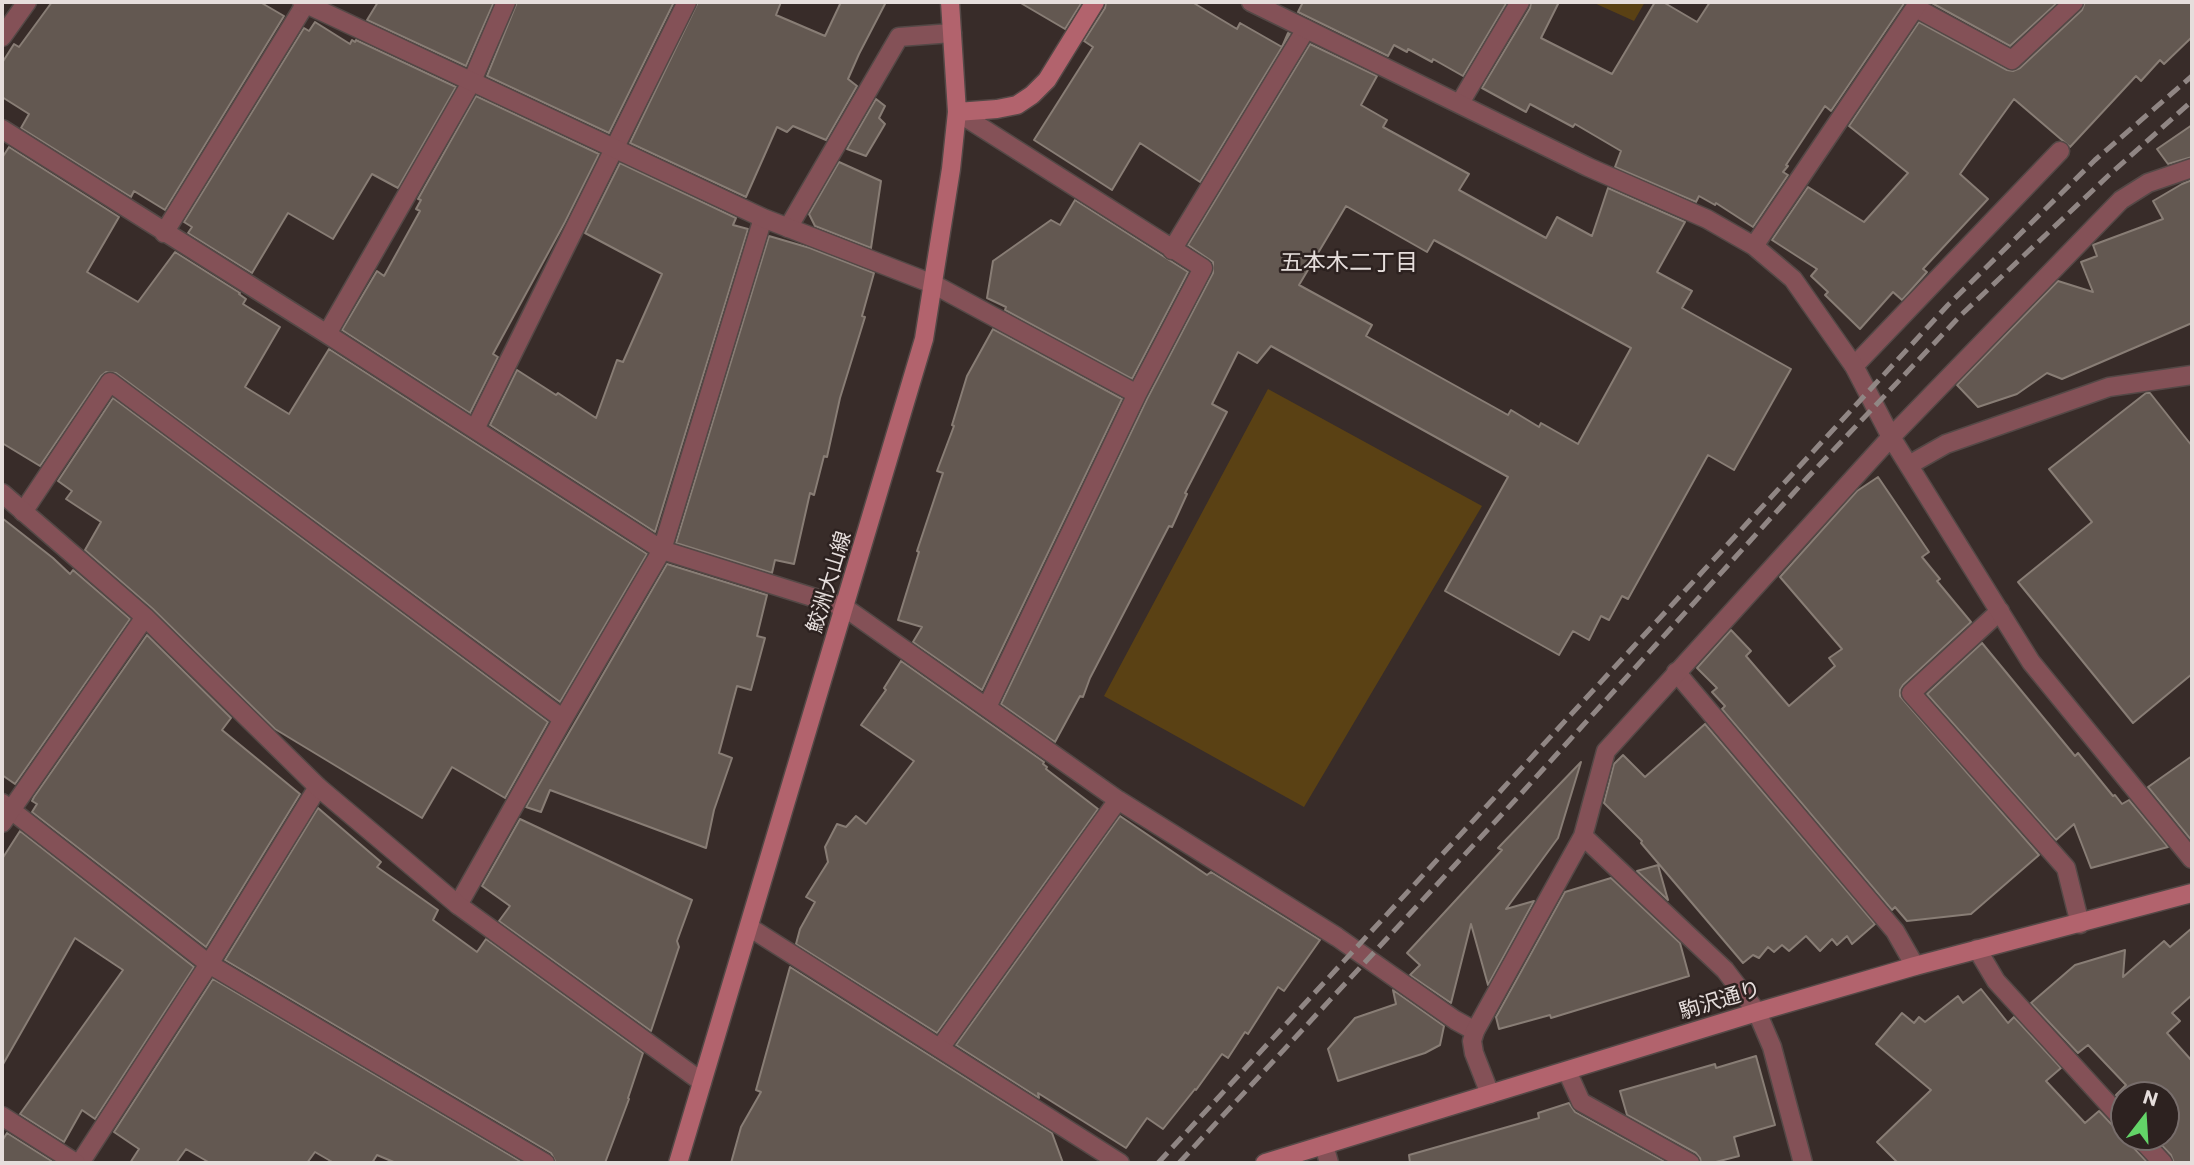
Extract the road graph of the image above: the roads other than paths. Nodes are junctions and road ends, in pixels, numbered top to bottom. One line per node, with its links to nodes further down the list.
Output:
1 (26, 2): 13 (street)
2 (506, 2): 14 (street)
3 (687, 2): 18 (street)
4 (950, 2): 12 (main road, 鮫洲大山線)
5 (1095, 2): 16 (main road)
6 (1520, 2): 15 (street)
7 (2074, 2): 10 (street)
8 (304, 3): 14 (street); 23 (street)
9 (1260, 4): 11 (street)
10 (1918, 5): 24 (street)
11 (1306, 29): 15 (street); 25 (street)
12 (951, 33): 16 (main road, 鮫洲大山線); 22 (street)
13 (2, 37)
14 (472, 81): 18 (street); 27 (street)
15 (1460, 103): 24 (street)
16 (957, 112): 25 (street); 26 (main road, 鮫洲大山線)
17 (2, 129): 23 (street)
18 (614, 149): 21 (street); 31 (street)
19 (2060, 150): 28 (street)
20 (2192, 168): 32 (street)
21 (763, 218): 22 (street); 36 (street)
22 (788, 228): 26 (street)
23 (164, 233): 27 (street)
24 (1754, 246): 28 (street)
25 (1172, 250): 30 (street)
26 (933, 284): 30 (street); 37 (main road, 鮫洲大山線)
27 (327, 334): 31 (street)
28 (1854, 366): 32 (street)
29 (2192, 375): 33 (street)
30 (1137, 394): 41 (street)
31 (475, 429): 36 (street)
32 (1891, 437): 33 (street); 40 (street)
33 (1909, 465): 38 (street)
34 (2, 493): 35 (street)
35 (23, 512): 39 (street); 42 (street)
36 (662, 550): 37 (street); 42 (street)
37 (844, 607): 41 (street); 51 (main road, 鮫洲大山線)
38 (2000, 611): 47 (street); 50 (street)
39 (145, 617): 43 (street); 45 (street)
40 (1676, 672): 46 (street); 54 (street)
41 (987, 707): 44 (street)
42 (563, 719): 49 (street)
43 (318, 787): 49 (street); 53 (street)
44 (1118, 800): 56 (street); 57 (street)
45 (5, 812): 53 (street)
46 (1583, 836): 55 (street); 56 (street)
47 (2192, 859)
48 (2192, 893): 50 (main road, 駒沢通り)
49 (458, 905): 59 (street)
50 (2080, 924): 52 (main road, 駒沢通り)
51 (749, 927): 57 (street); 59 (main road, 鮫洲大山線)
52 (1977, 949): 54 (main road, 駒沢通り); 61 (street)
53 (209, 964): 64 (street); 65 (street)
54 (1915, 966): 55 (main road, 駒沢通り)
55 (1756, 1012): 58 (main road, 駒沢通り); 71 (street)
56 (1475, 1031): 60 (street)
57 (940, 1048): 67 (street)
58 (1567, 1071): 60 (main road, 駒沢通り); 70 (street)
59 (702, 1082): 66 (main road, 鮫洲大山線)
60 (1490, 1094): 63 (main road, 駒沢通り)
61 (2110, 1106)
62 (2, 1116): 64 (street)
63 (1324, 1145): 68 (main road, 駒沢通り); 69 (street)
64 (78, 1163)
65 (545, 1163)
66 (678, 1163)
67 (1120, 1163)
68 (1265, 1163)
69 (1329, 1163)
70 (1690, 1163)
71 (1803, 1163)

